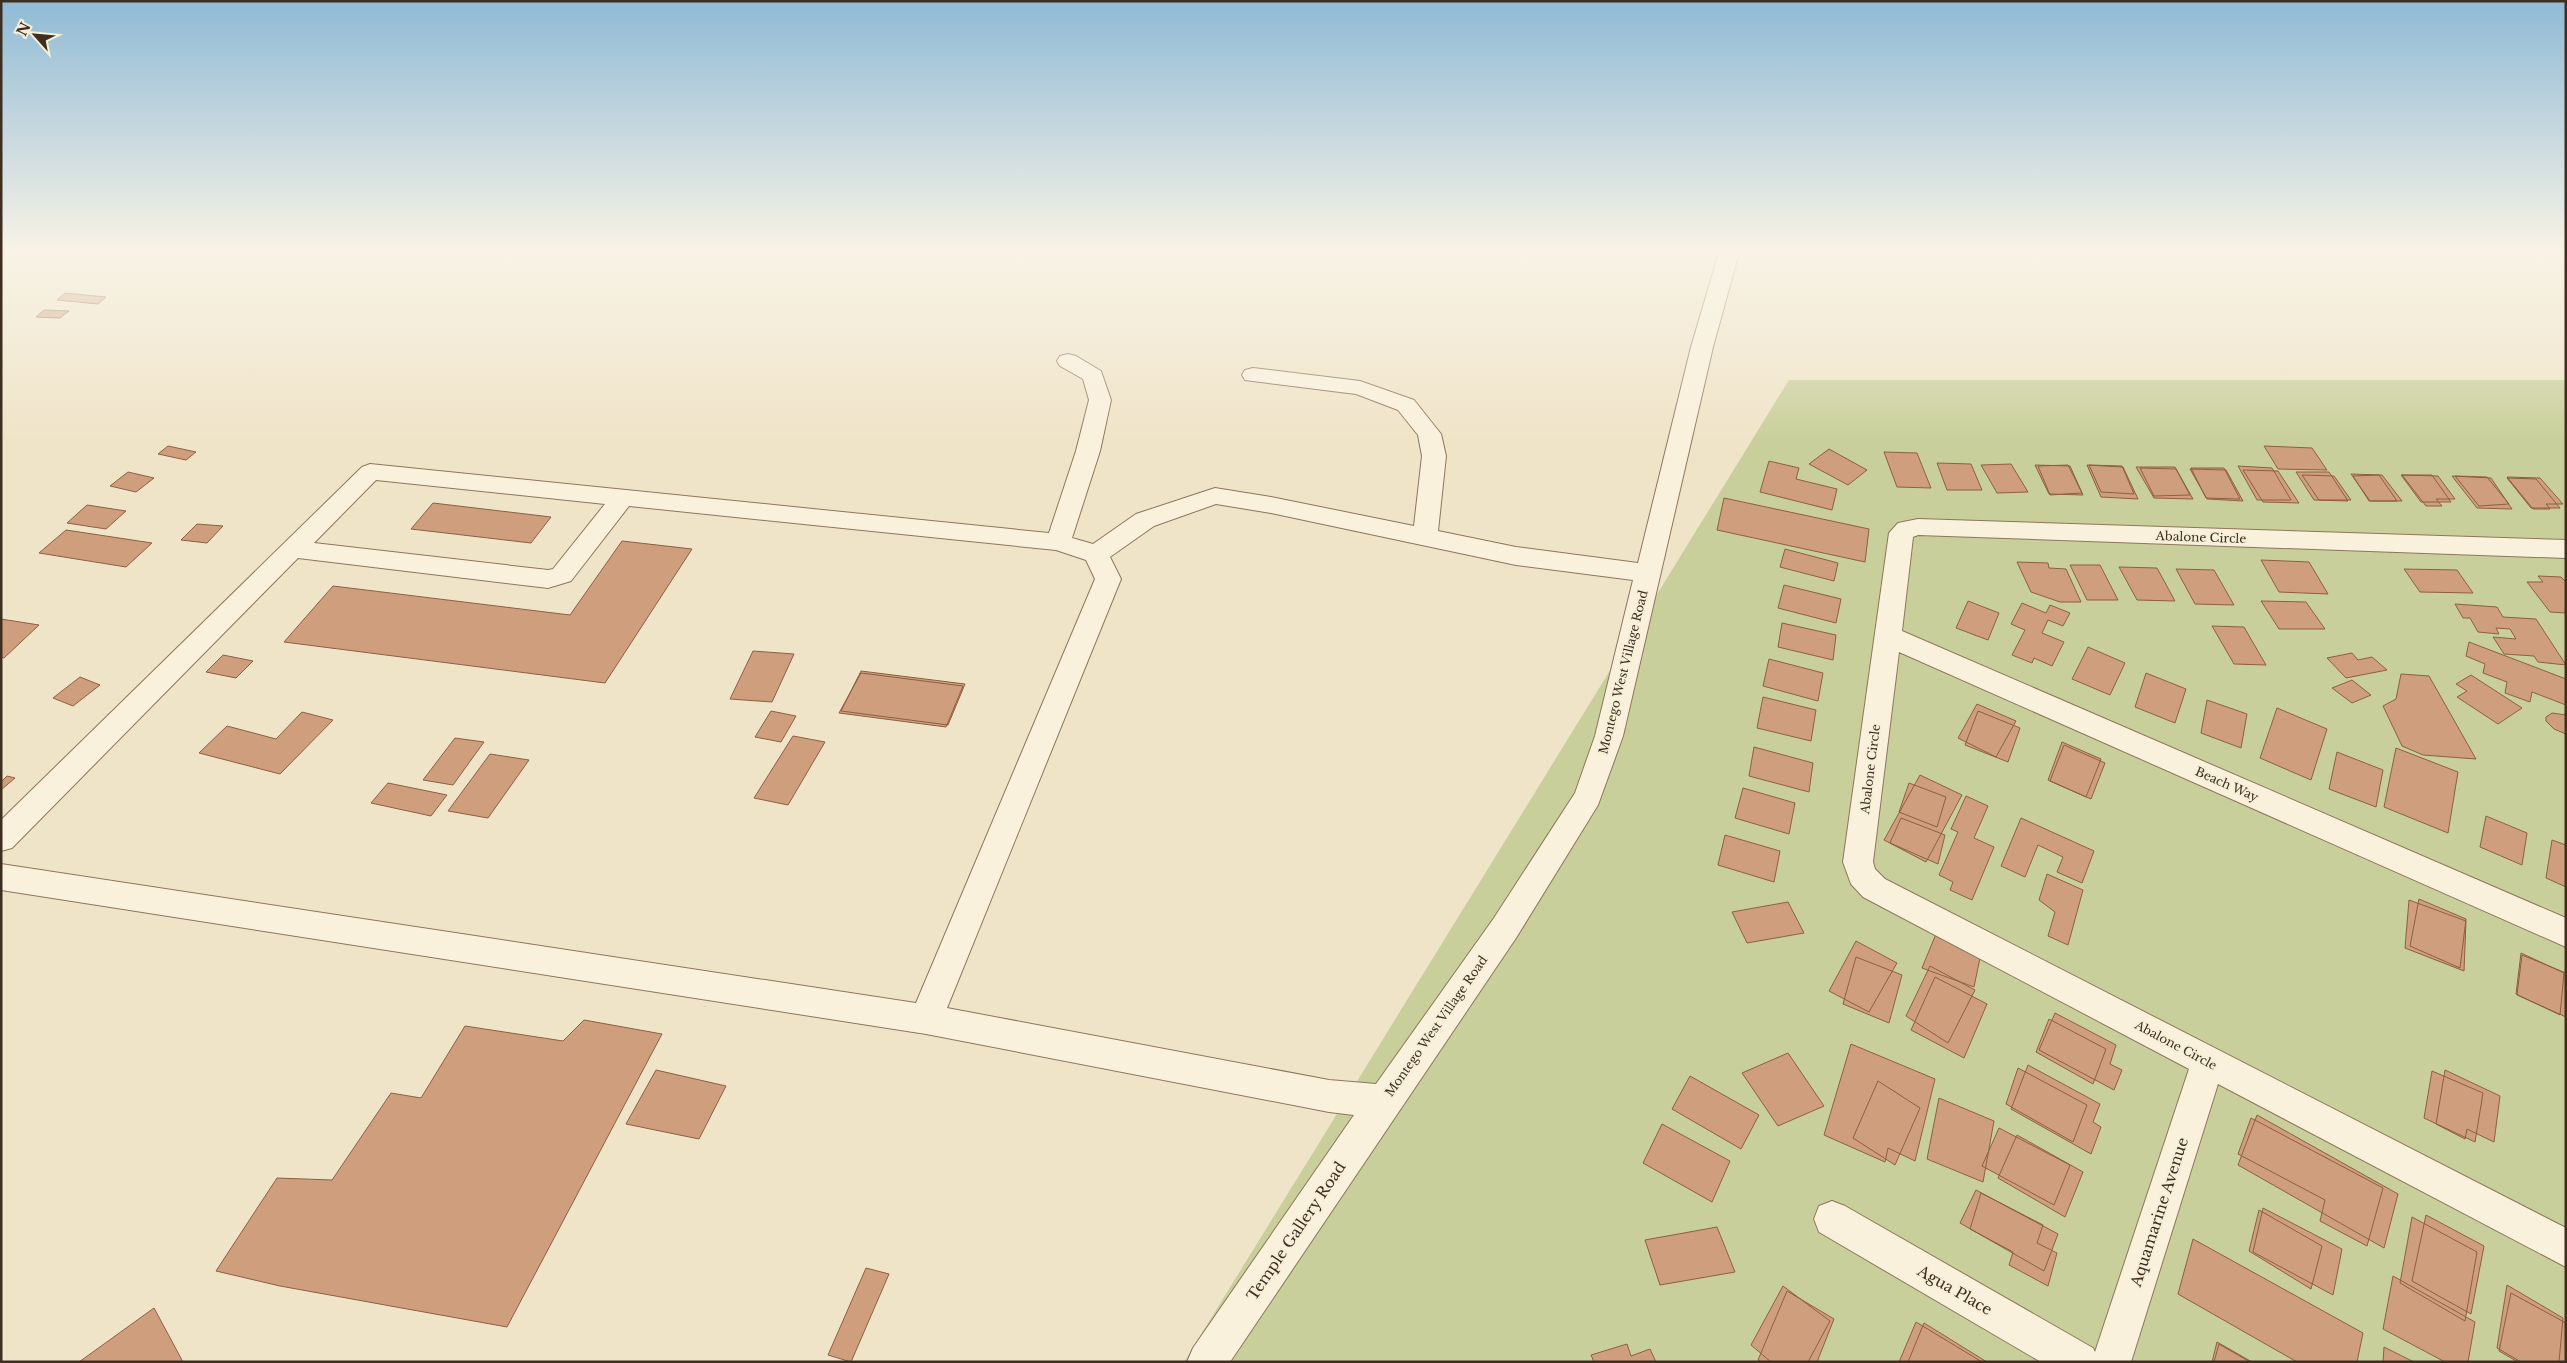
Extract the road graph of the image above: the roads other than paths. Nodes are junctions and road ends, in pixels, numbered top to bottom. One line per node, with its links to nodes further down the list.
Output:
1 (1712, 313): 10 (street, Montego West Village Road)
2 (1068, 361): 6 (street)
3 (1253, 376): 5 (street)
4 (623, 498): 6 (street); 7 (street); 7 (street)
5 (1425, 536): 9 (street); 10 (street)
6 (1058, 542): 9 (street)
7 (293, 548): 12 (street)
8 (2566, 549): 11 (street, Abalone Circle)
9 (1096, 554): 15 (street)
10 (1647, 573): 17 (street, Montego West Village Road)
11 (1888, 636): 14 (street, Beach Way); 16 (street, Abalone Circle)
12 (1, 838)
13 (1, 876): 15 (street)
14 (2566, 933)
15 (926, 1019): 17 (street)
16 (2208, 1062): 19 (street, Abalone Circle); 22 (street, Aquamarine Avenue)
17 (1384, 1101): 20 (street, Temple Gallery Road)
18 (1832, 1219): 21 (street, Agua Place)
19 (2566, 1248)
20 (1207, 1362)
21 (2079, 1362)
22 (2111, 1362)

